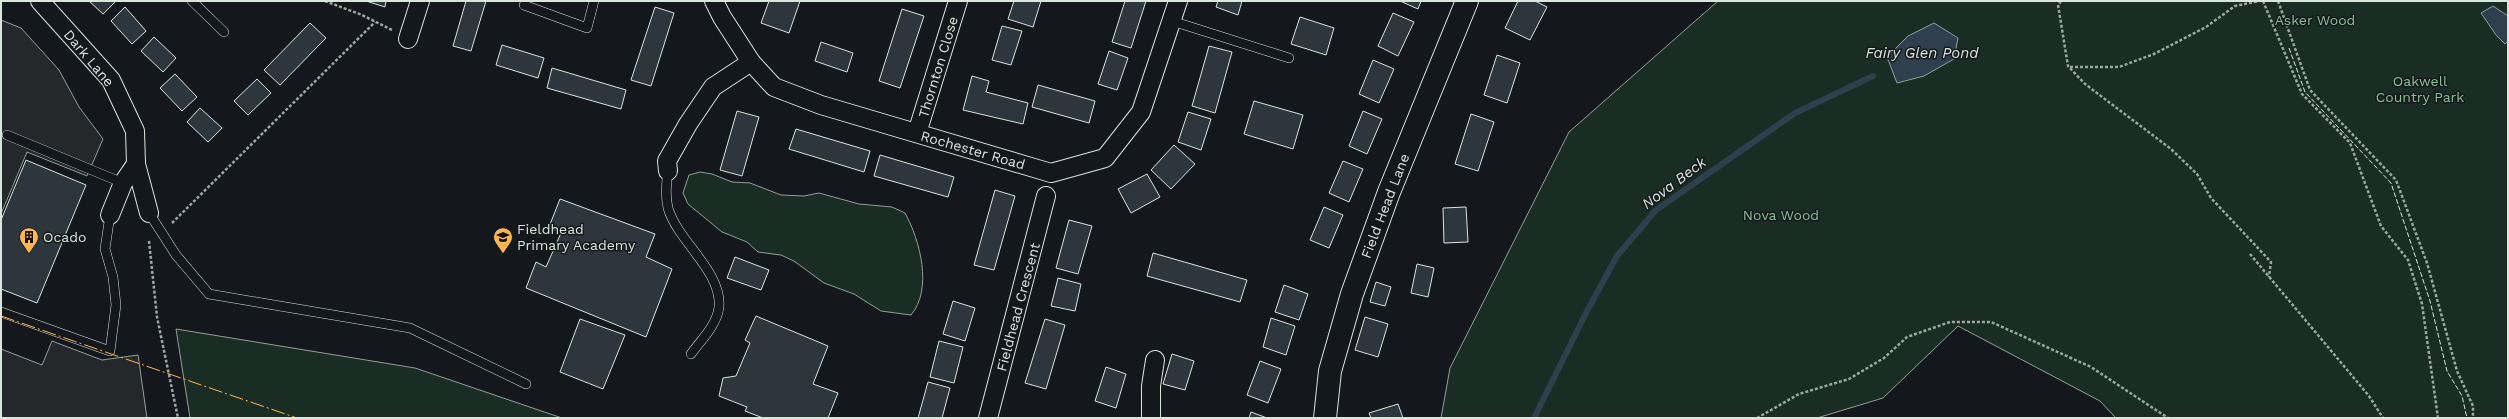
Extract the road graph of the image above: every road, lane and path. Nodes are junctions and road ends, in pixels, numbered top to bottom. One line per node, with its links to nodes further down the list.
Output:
1 (40, 1): 26 (street, Dark Lane)
2 (192, 1): 19 (lane)
3 (325, 1): 18 (path)
4 (420, 1): 20 (street)
5 (594, 1): 15 (lane)
6 (714, 1): 22 (street, Rochester Road)
7 (958, 1): 24 (street, Thornton Close)
8 (1178, 1): 17 (street, Rochester Road)
9 (1467, 1): 43 (main road, Field Head Lane)
10 (2056, 1): 16 (path)
11 (2061, 1): 16 (path)
12 (2259, 1): 23 (path)
13 (2263, 1): 47 (path)
14 (2278, 1): 48 (path)
15 (524, 5)
16 (2058, 5): 23 (path)
17 (1172, 21): 21 (lane); 24 (street, Rochester Road)
18 (375, 22): 20 (path); 32 (path)
19 (224, 32)
20 (408, 39)
21 (1289, 58)
22 (751, 62): 24 (street, Rochester Road); 27 (street)
23 (2069, 67): 35 (path)
24 (917, 133)
25 (7, 135): 28 (lane)
26 (136, 164): 28 (street); 30 (street, Dark Lane)
27 (668, 171): 37 (lane)
28 (123, 183): 31 (street)
29 (1046, 196): 41 (street, Fieldhead Crescent)
30 (149, 213): 32 (lane); 33 (path)
31 (110, 214): 36 (lane)
32 (162, 234): 33 (path); 39 (lane)
33 (149, 247): 40 (path)
34 (2250, 254): 35 (path)
35 (2269, 278): 46 (path)
36 (1, 312)
37 (691, 354)
38 (1155, 360): 42 (street)
39 (526, 384)
40 (178, 418)
41 (988, 418)
42 (1151, 418)
43 (1325, 418)
44 (1757, 418): 45 (path)
45 (2168, 418)
46 (2383, 418)
47 (2438, 418)
48 (2472, 418)

